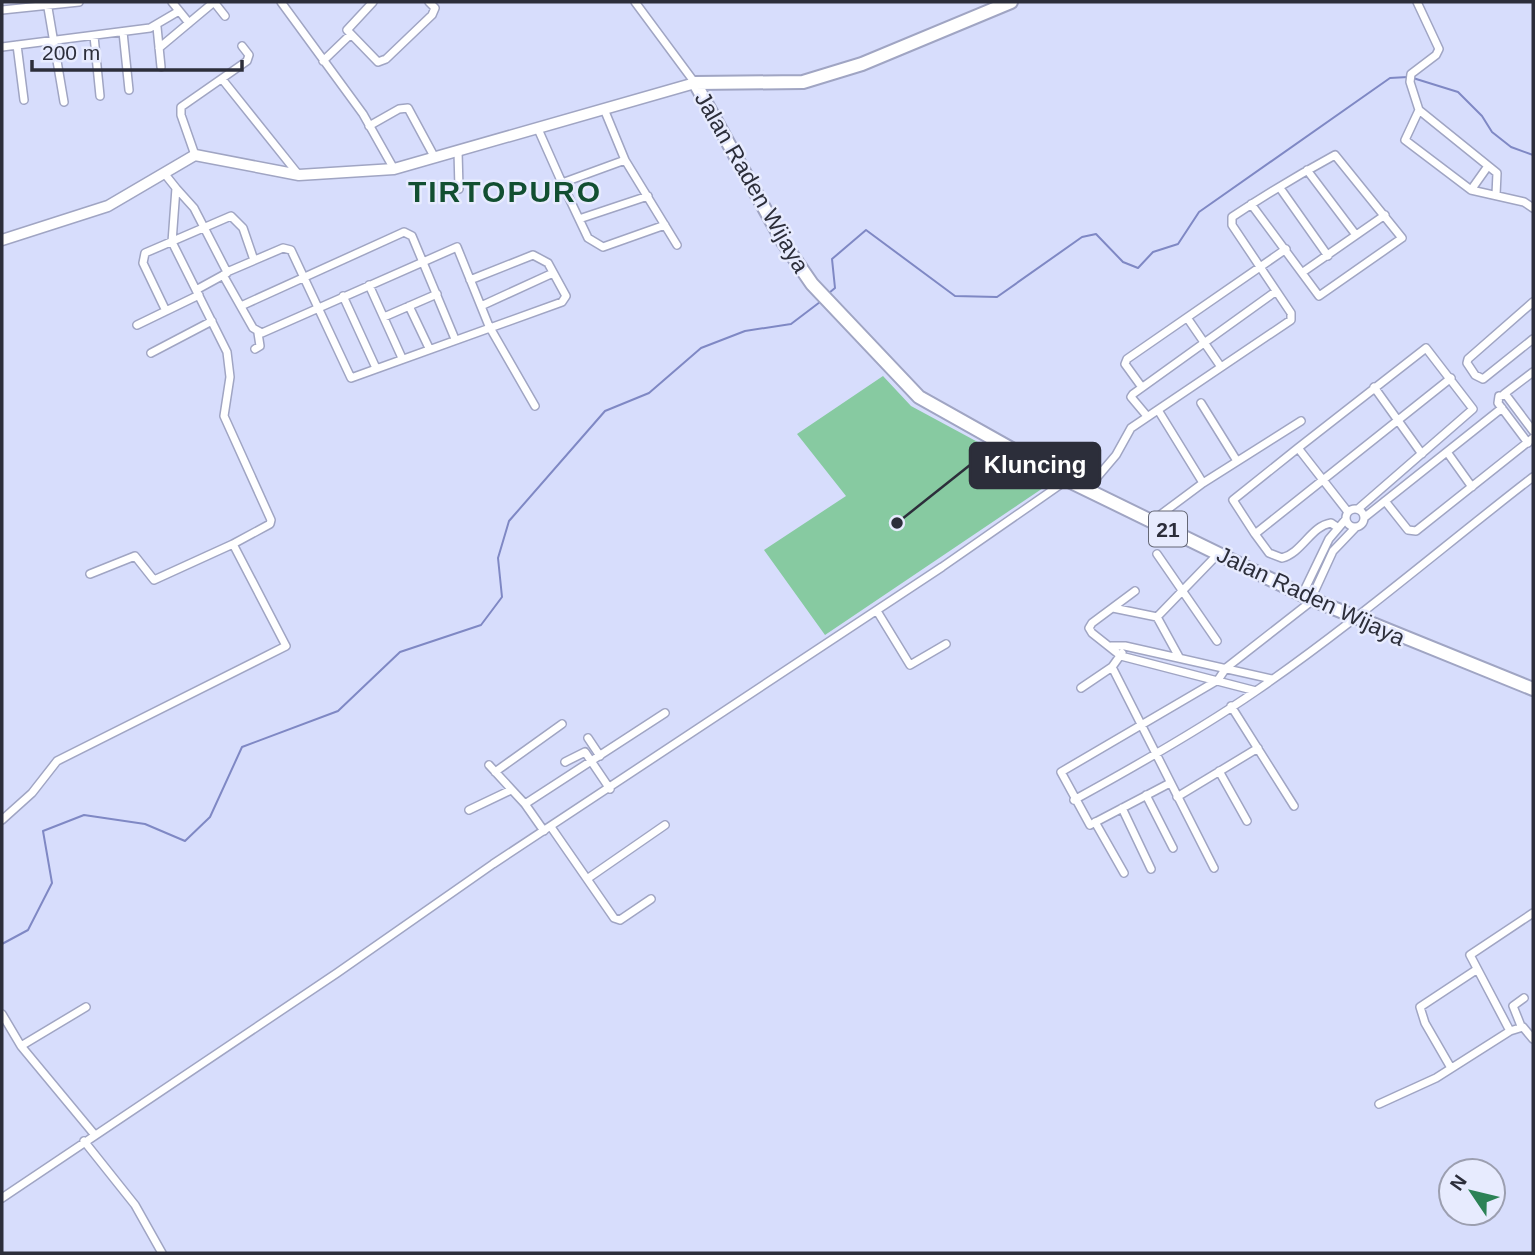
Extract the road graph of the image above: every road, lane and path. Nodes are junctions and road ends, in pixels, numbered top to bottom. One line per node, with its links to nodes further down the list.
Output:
1 (79, 2): 10 (street)
2 (172, 2): 12 (street)
3 (214, 2): 13 (street); 14 (street)
4 (281, 2): 24 (street)
5 (373, 2): 17 (street)
6 (429, 2): 17 (street)
7 (635, 2): 27 (street)
8 (1012, 2): 27 (highway)
9 (1417, 2): 33 (street)
10 (47, 3): 11 (street); 19 (street)
11 (2, 10)
12 (179, 11): 14 (street); 15 (street)
13 (225, 16)
14 (190, 23): 23 (street)
15 (157, 27): 16 (street); 23 (street)
16 (123, 32): 18 (street); 28 (street)
17 (350, 35): 24 (street)
18 (94, 36): 19 (street); 29 (street)
19 (54, 42): 20 (street); 31 (street)
20 (17, 45): 22 (street); 30 (street)
21 (242, 46): 26 (street)
22 (2, 47)
23 (159, 48): 25 (street)
24 (323, 61): 34 (street)
25 (161, 67)
26 (222, 79): 37 (street); 44 (street)
27 (695, 83): 32 (street); 118 (highway, Jalan Raden Wijaya / 21)
28 (129, 90)
29 (100, 96)
30 (24, 100)
31 (64, 102)
32 (604, 109): 35 (street); 39 (street)
33 (1419, 110): 40 (street); 49 (street)
34 (369, 126): 38 (street); 41 (street)
35 (538, 129): 36 (street); 45 (street)
36 (458, 151): 38 (street); 48 (street)
37 (195, 156): 43 (street); 44 (street)
38 (435, 158): 41 (street)
39 (625, 160): 45 (street); 51 (street)
40 (1488, 166): 49 (street); 50 (street)
41 (394, 169): 44 (street)
42 (1307, 170): 47 (street); 54 (street); 58 (street)
43 (164, 173): 46 (street); 59 (street)
44 (299, 175)
45 (562, 183): 55 (street)
46 (176, 188): 57 (street); 60 (street)
47 (1280, 188): 52 (street); 63 (street)
48 (459, 189)
49 (1471, 190): 50 (street)
50 (1496, 195): 53 (street)
51 (648, 196): 55 (street); 56 (street)
52 (1251, 204): 62 (street); 66 (street)
53 (1533, 208)
54 (1385, 215): 58 (street); 67 (street)
55 (579, 219): 56 (street)
56 (665, 225): 61 (street)
57 (205, 230): 60 (street); 64 (street); 69 (street)
58 (1356, 235): 63 (street)
59 (2, 240)
60 (172, 242): 74 (street); 82 (street)
61 (677, 246)
62 (1286, 249): 66 (street); 67 (street)
63 (1328, 256): 67 (street)
64 (254, 260): 69 (street); 70 (street)
65 (422, 260): 70 (street); 71 (street); 72 (street); 75 (street)
66 (1258, 268): 73 (street); 84 (street)
67 (1303, 272)
68 (553, 273): 71 (street); 80 (street); 87 (street)
69 (225, 274): 74 (street); 78 (street)
70 (302, 278): 78 (street); 81 (street)
71 (470, 280): 80 (street)
72 (369, 285): 76 (street); 83 (street)
73 (1275, 292): 91 (street); 96 (street)
74 (197, 293): 82 (street); 85 (street)
75 (436, 294): 79 (street); 89 (street)
76 (343, 296): 81 (street); 97 (street)
77 (1533, 302): 90 (street)
78 (241, 306): 88 (street)
79 (409, 306): 83 (street); 92 (street)
80 (481, 306): 87 (street)
81 (317, 308): 88 (street); 97 (street)
82 (166, 311): 86 (street)
83 (384, 317): 95 (street)
84 (1188, 319): 91 (street); 100 (street)
85 (212, 321): 94 (street); 131 (street)
86 (136, 326)
87 (489, 326): 89 (street); 104 (street)
88 (258, 333): 93 (street)
89 (454, 339): 92 (street)
90 (1533, 339)
91 (1205, 343): 96 (street); 100 (street)
92 (429, 348): 95 (street)
93 (255, 349)
94 (151, 353)
95 (402, 358): 97 (street)
96 (1221, 367): 106 (street)
97 (376, 368)
98 (1533, 372): 102 (street)
99 (1451, 377): 101 (street); 108 (street); 115 (street)
100 (1141, 386): 107 (street)
101 (1374, 387): 108 (street); 113 (street)
102 (1504, 394): 105 (street); 110 (street)
103 (1201, 403): 116 (street)
104 (535, 406)
105 (1502, 408): 112 (street); 114 (street)
106 (1158, 410): 107 (street); 120 (street)
107 (1147, 416): 122 (street)
108 (1398, 419): 115 (street); 119 (street)
109 (1301, 421): 116 (street)
110 (1530, 421): 111 (street)
111 (1533, 430)
112 (1530, 441): 121 (street)
113 (1298, 448): 119 (street); 130 (street)
114 (1447, 452): 121 (street); 123 (street)
115 (1422, 454): 124 (street)
116 (1237, 461): 120 (street)
117 (1533, 477): 142 (street)
118 (1067, 480): 122 (highway, Jalan Raden Wijaya / 21); 140 (street)
119 (1324, 480): 125 (street); 130 (street)
120 (1203, 483): 127 (street)
121 (1472, 486): 123 (street)
122 (1088, 488): 127 (highway, Jalan Raden Wijaya / 21)
123 (1385, 501): 126 (street)
124 (1358, 509): 125 (street); 126 (street)
125 (1347, 516): 128 (street); 129 (street)
126 (1365, 517): 129 (street)
127 (1152, 521): 133 (highway, Jalan Raden Wijaya / 21)
128 (1337, 527): 130 (street); 134 (street)
129 (1355, 528): 134 (street)
130 (1255, 534)
131 (233, 544): 135 (street); 177 (street)
132 (1157, 554): 137 (street)
133 (1218, 554): 137 (street); 138 (highway, Jalan Raden Wijaya / 21)
134 (1324, 559): 138 (street)
135 (90, 574)
136 (1135, 591): 139 (street)
137 (1182, 592): 141 (street); 143 (street)
138 (1309, 598): 142 (highway, Jalan Raden Wijaya / 21); 150 (street)
139 (1113, 608): 141 (street); 145 (street)
140 (877, 611): 144 (street); 168 (street)
141 (1157, 617): 148 (street)
142 (1355, 619): 151 (street); 154 (highway, Jalan Raden Wijaya / 21)
143 (1217, 641)
144 (946, 644)
145 (1111, 646): 146 (street); 147 (street)
146 (1125, 646): 147 (street); 148 (street)
147 (1121, 656): 149 (street); 152 (street)
148 (1179, 657): 150 (street)
149 (1112, 667): 153 (street); 159 (street)
150 (1226, 668): 151 (street); 152 (street)
151 (1272, 678): 155 (street)
152 (1217, 681): 155 (street); 159 (street)
153 (1081, 688)
154 (1533, 689)
155 (1256, 691): 156 (street)
156 (1231, 706): 161 (street); 162 (street)
157 (664, 713): 163 (street)
158 (562, 724): 169 (street)
159 (1142, 724): 162 (street); 172 (street)
160 (588, 738): 163 (street)
161 (1258, 748): 166 (street); 174 (street)
162 (1155, 756): 167 (street); 172 (street)
163 (600, 757): 165 (street)
164 (565, 762): 165 (street)
165 (592, 762): 168 (street); 173 (street)
166 (1219, 771): 171 (street); 178 (street)
167 (1170, 783): 170 (street); 171 (street)
168 (610, 789): 181 (street)
169 (511, 790): 173 (street); 176 (street)
170 (1146, 795): 175 (street); 182 (street)
171 (1177, 797): 183 (street)
172 (1074, 800): 179 (street)
173 (525, 804): 181 (street)
174 (1294, 806)
175 (1122, 808): 179 (street); 184 (street)
176 (469, 810)
177 (2, 820)
178 (1247, 821)
179 (1096, 822): 185 (street)
180 (665, 825): 186 (street)
181 (547, 829): 186 (street); 199 (street)
182 (1172, 848)
183 (1214, 868)
184 (1151, 869)
185 (1124, 873)
186 (587, 879): 187 (street)
187 (651, 899)
188 (1533, 913): 189 (street)
189 (1476, 970): 194 (street); 197 (street)
190 (1524, 998): 193 (street)
191 (86, 1007): 196 (street)
192 (2, 1014): 196 (street)
193 (1521, 1026): 194 (street); 195 (street)
194 (1510, 1031): 197 (street)
195 (1533, 1039)
196 (21, 1046): 199 (street)
197 (1451, 1068): 198 (street)
198 (1379, 1104)
199 (94, 1134): 200 (street)
200 (84, 1141): 201 (street); 202 (street)
201 (2, 1198)
202 (162, 1253)

